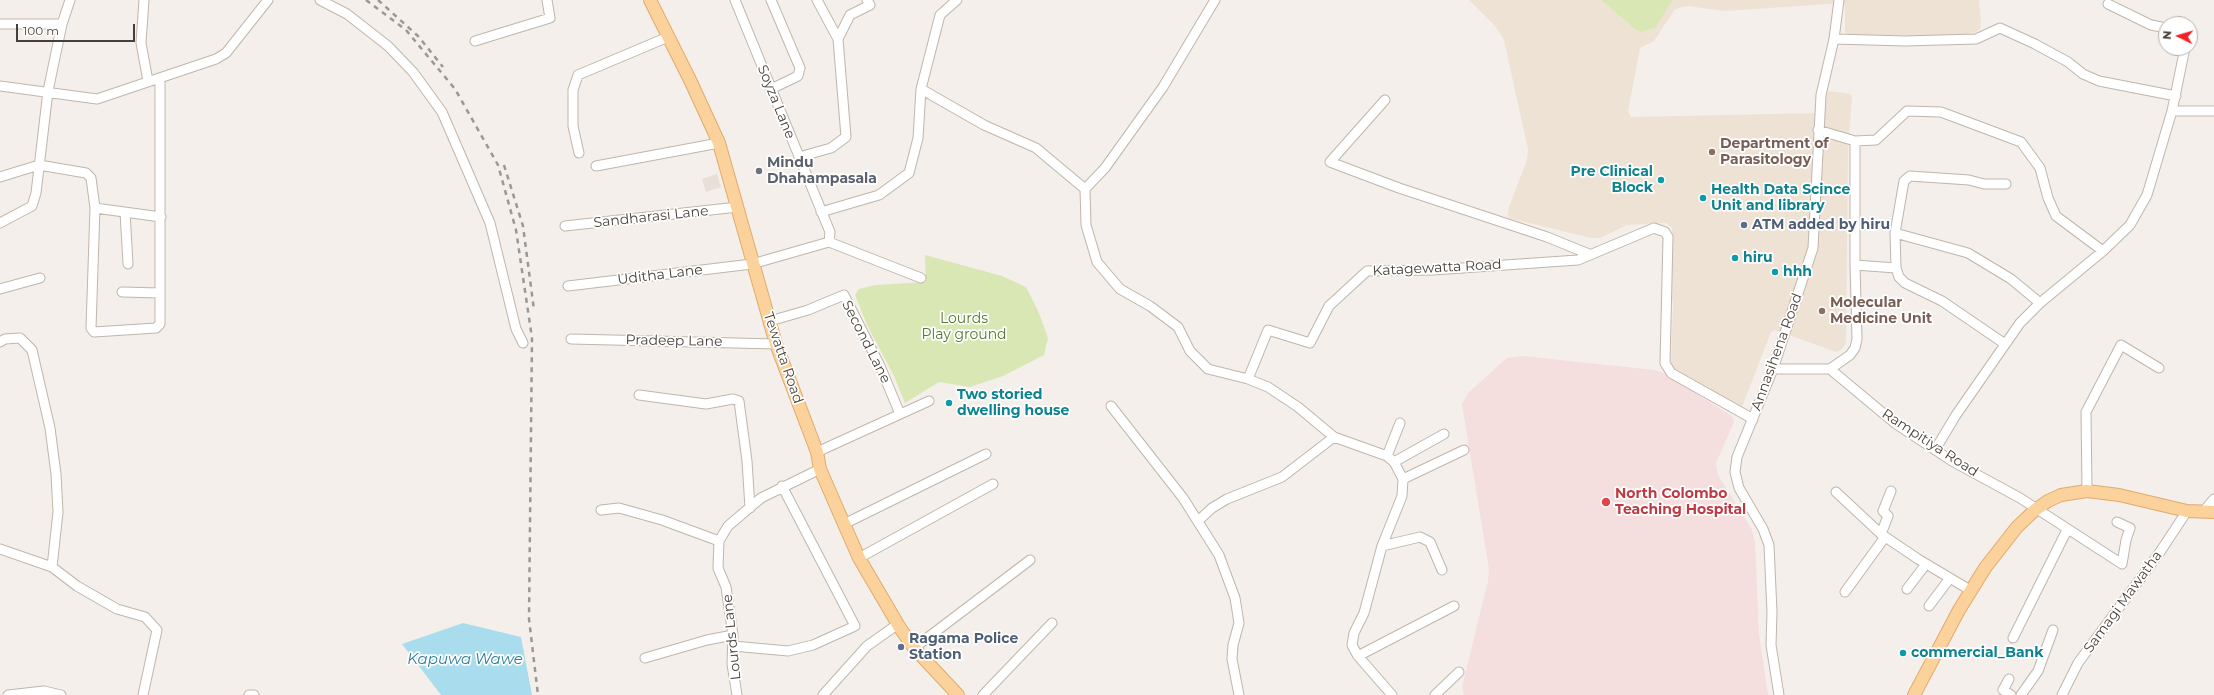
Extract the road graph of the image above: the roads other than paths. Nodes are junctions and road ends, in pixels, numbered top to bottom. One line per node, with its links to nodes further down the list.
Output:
1 (70, 0): 16 (street)
2 (144, 0): 24 (street)
3 (268, 0): 23 (street)
4 (320, 0): 68 (street)
5 (547, 0): 21 (street)
6 (650, 0): 18 (main road, Tewatta Road)
7 (735, 0): 26 (street, Soyza Lane)
8 (771, 0): 26 (street)
9 (817, 0): 19 (street)
10 (867, 0): 19 (street)
11 (958, 0): 27 (street)
12 (1215, 0): 42 (street)
13 (1839, 0): 20 (street, Annasihena Road)
14 (2108, 4): 17 (street)
15 (0, 24): 16 (street)
16 (62, 24): 28 (street)
17 (2158, 26)
18 (668, 37): 35 (main road, Tewatta Road); 36 (street)
19 (838, 39): 37 (street)
20 (1834, 39): 29 (street); 33 (street, Annasihena Road)
21 (475, 41)
22 (2184, 56): 29 (street)
23 (160, 78): 24 (street); 47 (street)
24 (148, 82): 28 (street)
25 (0, 86): 28 (street)
26 (771, 89): 37 (street, Soyza Lane)
27 (922, 89): 42 (street); 46 (street)
28 (48, 91): 38 (street)
29 (2176, 96): 31 (street)
30 (1385, 100): 53 (street)
31 (2172, 110): 32 (street); 52 (street)
32 (2214, 111)
33 (1818, 130): 34 (street); 71 (street, Annasihena Road)
34 (1855, 142): 52 (street); 56 (street)
35 (718, 143): 39 (street); 43 (main road, Tewatta Road)
36 (579, 153)
37 (798, 157): 46 (street, Soyza Lane)
38 (39, 165): 40 (street); 44 (street); 48 (street)
39 (596, 166)
40 (0, 177)
41 (2006, 184): 50 (street)
42 (1084, 189): 74 (street)
43 (738, 207): 49 (street, Sandharasi Lane); 55 (main road, Tewatta Road)
44 (95, 208): 45 (street); 63 (street)
45 (125, 212): 47 (street); 54 (street)
46 (821, 212): 51 (street, Soyza Lane)
47 (161, 217): 63 (street)
48 (0, 223)
49 (565, 226)
50 (1895, 233): 57 (street); 64 (street)
51 (829, 242): 55 (street); 59 (street)
52 (2103, 251): 64 (street)
53 (1589, 254): 74 (street, Katagewatta Road); 79 (street, Katagewatta Road)
54 (128, 264)
55 (752, 264): 60 (street, Uditha Lane); 65 (main road, Tewatta Road)
56 (1855, 265): 57 (street); 73 (street)
57 (1896, 268): 70 (street)
58 (40, 278): 61 (street)
59 (921, 278)
60 (568, 286)
61 (0, 289)
62 (122, 292): 63 (street)
63 (160, 293)
64 (2040, 303): 70 (street)
65 (770, 321): 69 (main road, Tewatta Road); 78 (street, Second Lane)
66 (571, 339): 69 (street, Pradeep Lane)
67 (0, 342): 112 (street)
68 (523, 343)
69 (776, 344): 85 (main road, Tewatta Road)
70 (2005, 344): 84 (street)
71 (1773, 368): 73 (street); 79 (street, Annasihena Road)
72 (2159, 368): 93 (street)
73 (1830, 369): 84 (street, Rampitiya Road)
74 (1248, 379): 82 (street)
75 (639, 395): 96 (street)
76 (929, 401): 78 (street)
77 (1111, 406): 101 (street)
78 (900, 414): 85 (street)
79 (1753, 419): 143 (street, Annasihena Road)
80 (1400, 423): 87 (street)
81 (1444, 434): 87 (street)
82 (1334, 437): 87 (street); 101 (street)
83 (1464, 450): 89 (street)
84 (1935, 450): 98 (street, Rampitiya Road)
85 (817, 452): 88 (main road, Tewatta Road)
86 (986, 454): 103 (street)
87 (1391, 459): 89 (street)
88 (820, 468): 91 (street); 103 (main road, Tewatta Road)
89 (1403, 479): 107 (street)
90 (993, 484): 109 (street)
91 (782, 486): 96 (street); 125 (street)
92 (1891, 491): 105 (street)
93 (2087, 491): 98 (main road); 99 (main road)
94 (1836, 492): 105 (street)
95 (2214, 499): 100 (street)
96 (750, 508): 106 (street)
97 (601, 510): 106 (street)
98 (2035, 510): 104 (street, Rampitiya Road); 116 (main road)
99 (2187, 511): 100 (main road); 147 (street, Samagi Mawatha)
100 (2209, 512)
101 (1198, 521): 140 (street)
102 (2117, 522): 104 (street, Rampitiya Road)
103 (844, 524): 109 (main road, Tewatta Road)
104 (2067, 530): 124 (street)
105 (1883, 536): 111 (street); 117 (street)
106 (719, 541): 123 (street, Lourds Lane)
107 (1382, 546): 113 (street); 127 (street)
108 (1, 552): 112 (street)
109 (859, 558): 121 (main road, Tewatta Road)
110 (1030, 560): 126 (street)
111 (1926, 564): 114 (street); 115 (street)
112 (52, 567): 134 (street)
113 (1442, 570)
114 (1950, 578): 116 (street); 119 (street)
115 (1907, 589)
116 (1970, 590): 144 (main road)
117 (1845, 592)
118 (1454, 606): 127 (street)
119 (1929, 606)
120 (1052, 623): 139 (street)
121 (898, 624): 126 (main road, Tewatta Road); 138 (street)
122 (2053, 630): 146 (street)
123 (733, 635): 125 (street, Lourds Lane); 128 (street)
124 (2013, 638)
125 (733, 646): 137 (street, Lourds Lane)
126 (914, 648): 131 (main road, Tewatta Road)
127 (1358, 656): 141 (street)
128 (645, 658)
129 (1459, 672): 142 (street)
130 (2009, 679): 145 (street)
131 (954, 693)
132 (8, 695): 133 (street)
133 (61, 695)
134 (143, 695)
135 (249, 695): 136 (street)
136 (254, 695)
137 (737, 695)
138 (823, 695)
139 (983, 695)
140 (1239, 695)
141 (1392, 695)
142 (1435, 695)
143 (1779, 695)
144 (1914, 695)
145 (2011, 695)
146 (2021, 695)
147 (2062, 695)

